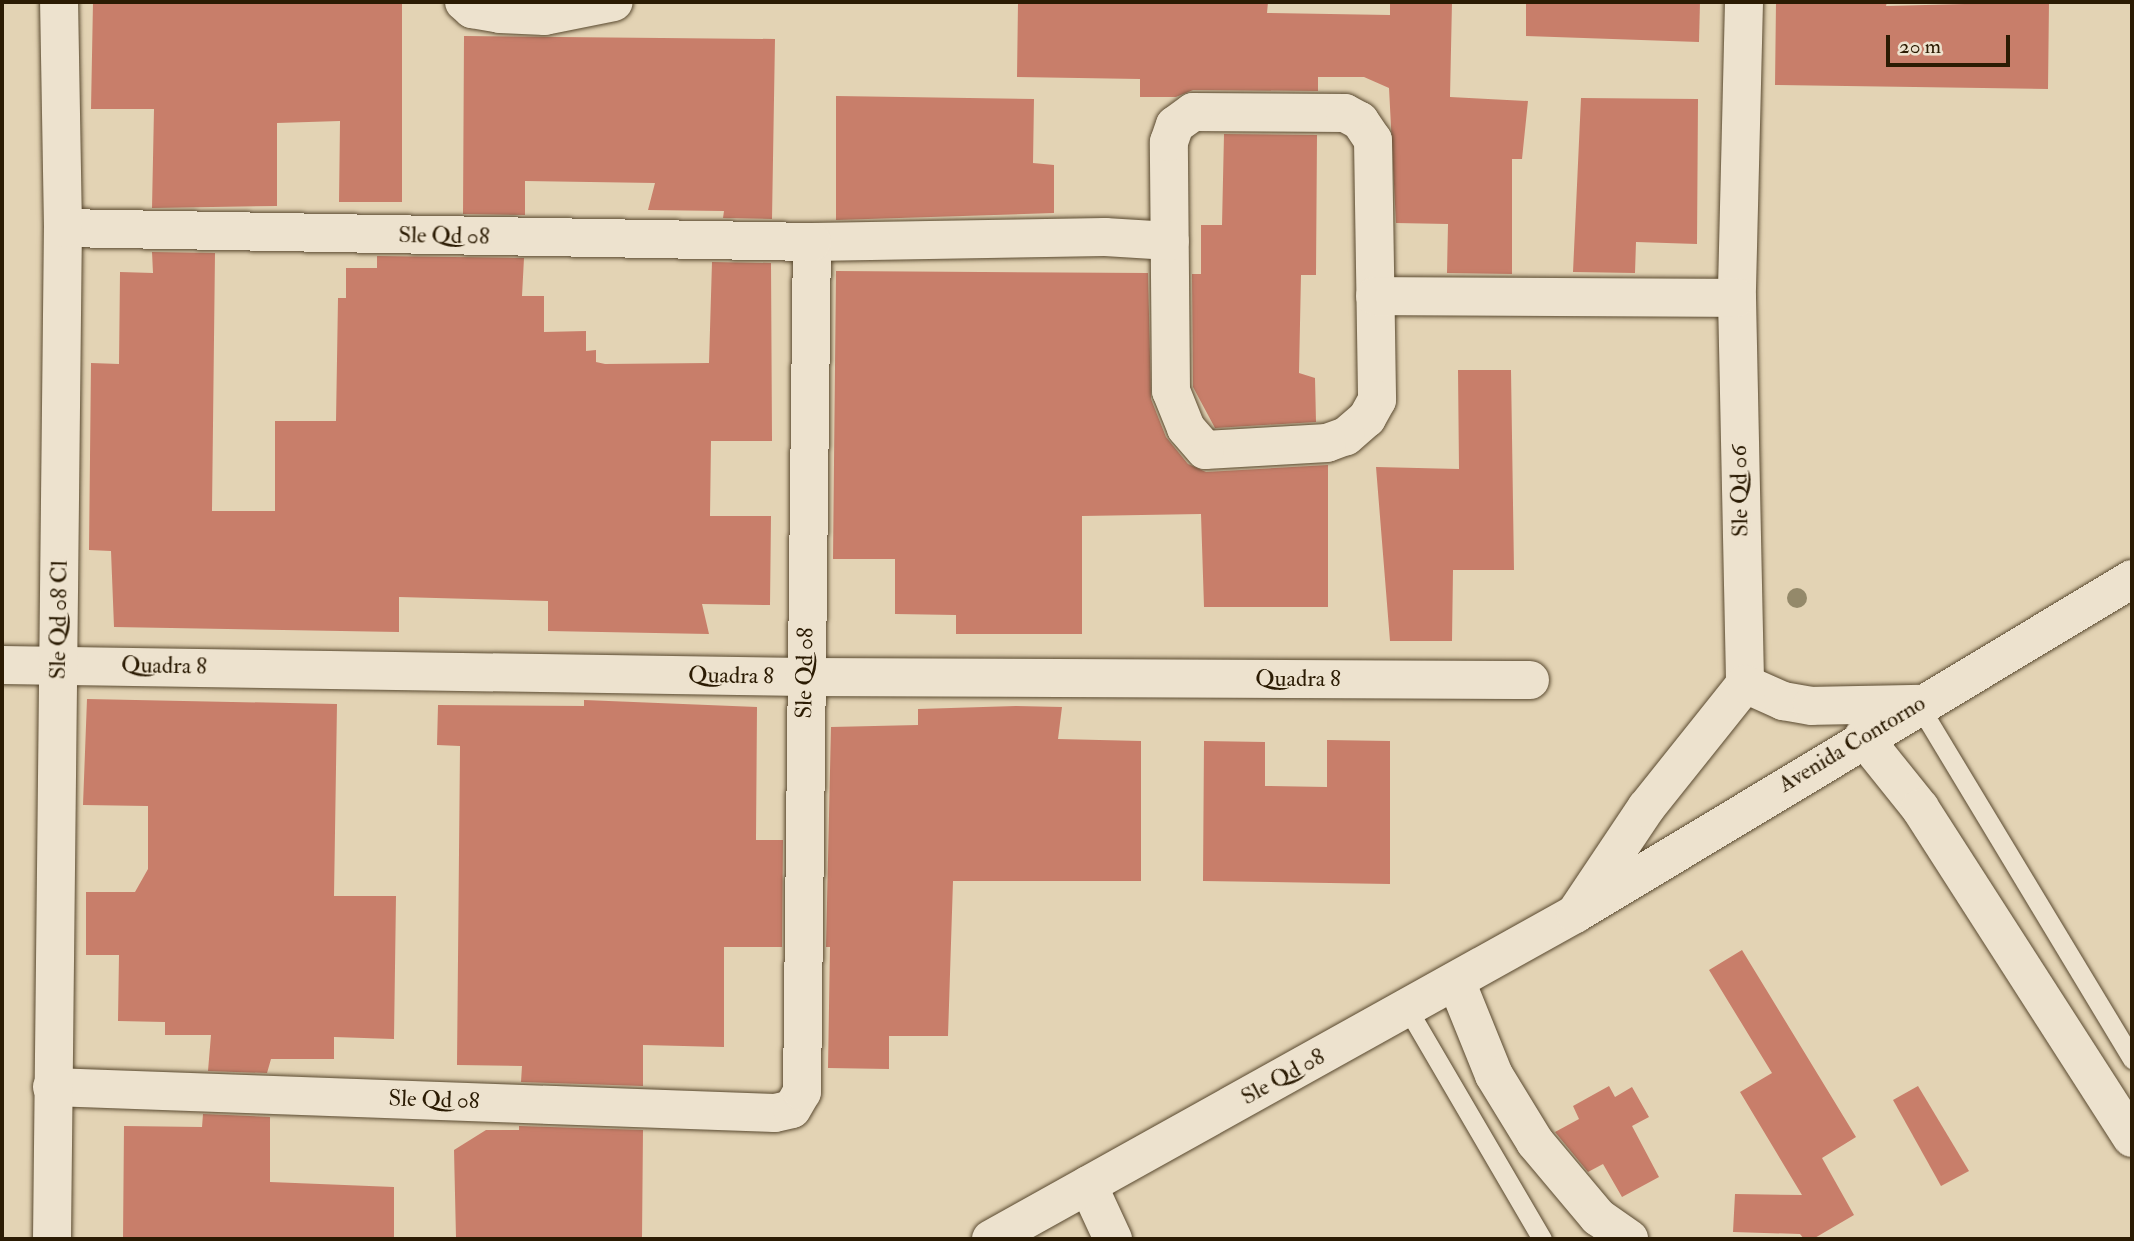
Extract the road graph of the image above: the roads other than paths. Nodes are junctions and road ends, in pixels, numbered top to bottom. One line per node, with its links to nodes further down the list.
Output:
1 (59, 2): 5 (street, Sle Qd 08 Cl)
2 (464, 2): 3 (street)
3 (614, 2)
4 (1744, 2): 9 (street, Sle Qd 06)
5 (63, 228): 7 (street, Sle Qd 08); 11 (street, Sle Qd 08 Cl)
6 (1170, 241): 7 (street); 8 (street); 8 (street)
7 (811, 242): 13 (street, Sle Qd 08)
8 (1375, 296): 9 (street)
9 (1737, 298): 15 (street, Sle Qd 06)
10 (2132, 579): 16 (street, Avenida Contorno)
11 (58, 664): 12 (street); 13 (street, Quadra 8); 22 (street, Sle Qd 08 Cl)
12 (2, 665)
13 (804, 677): 14 (street, Quadra 8); 22 (street, Sle Qd 08)
14 (1530, 680)
15 (1745, 684): 16 (street); 18 (street)
16 (1918, 704): 17 (street, Avenida Contorno); 21 (lane)
17 (1863, 737): 18 (street, Avenida Contorno); 23 (street)
18 (1575, 914): 19 (street, Sle Qd 08)
19 (1456, 981): 20 (street, Sle Qd 08); 29 (street)
20 (1407, 1008): 24 (street, Sle Qd 08); 28 (lane)
21 (2132, 1059)
22 (52, 1087): 25 (street, Sle Qd 08 Cl)
23 (2132, 1138)
24 (1088, 1185): 26 (street, Sle Qd 08); 27 (street)
25 (52, 1239)
26 (991, 1239)
27 (1113, 1239)
28 (1542, 1239)
29 (1629, 1239)

